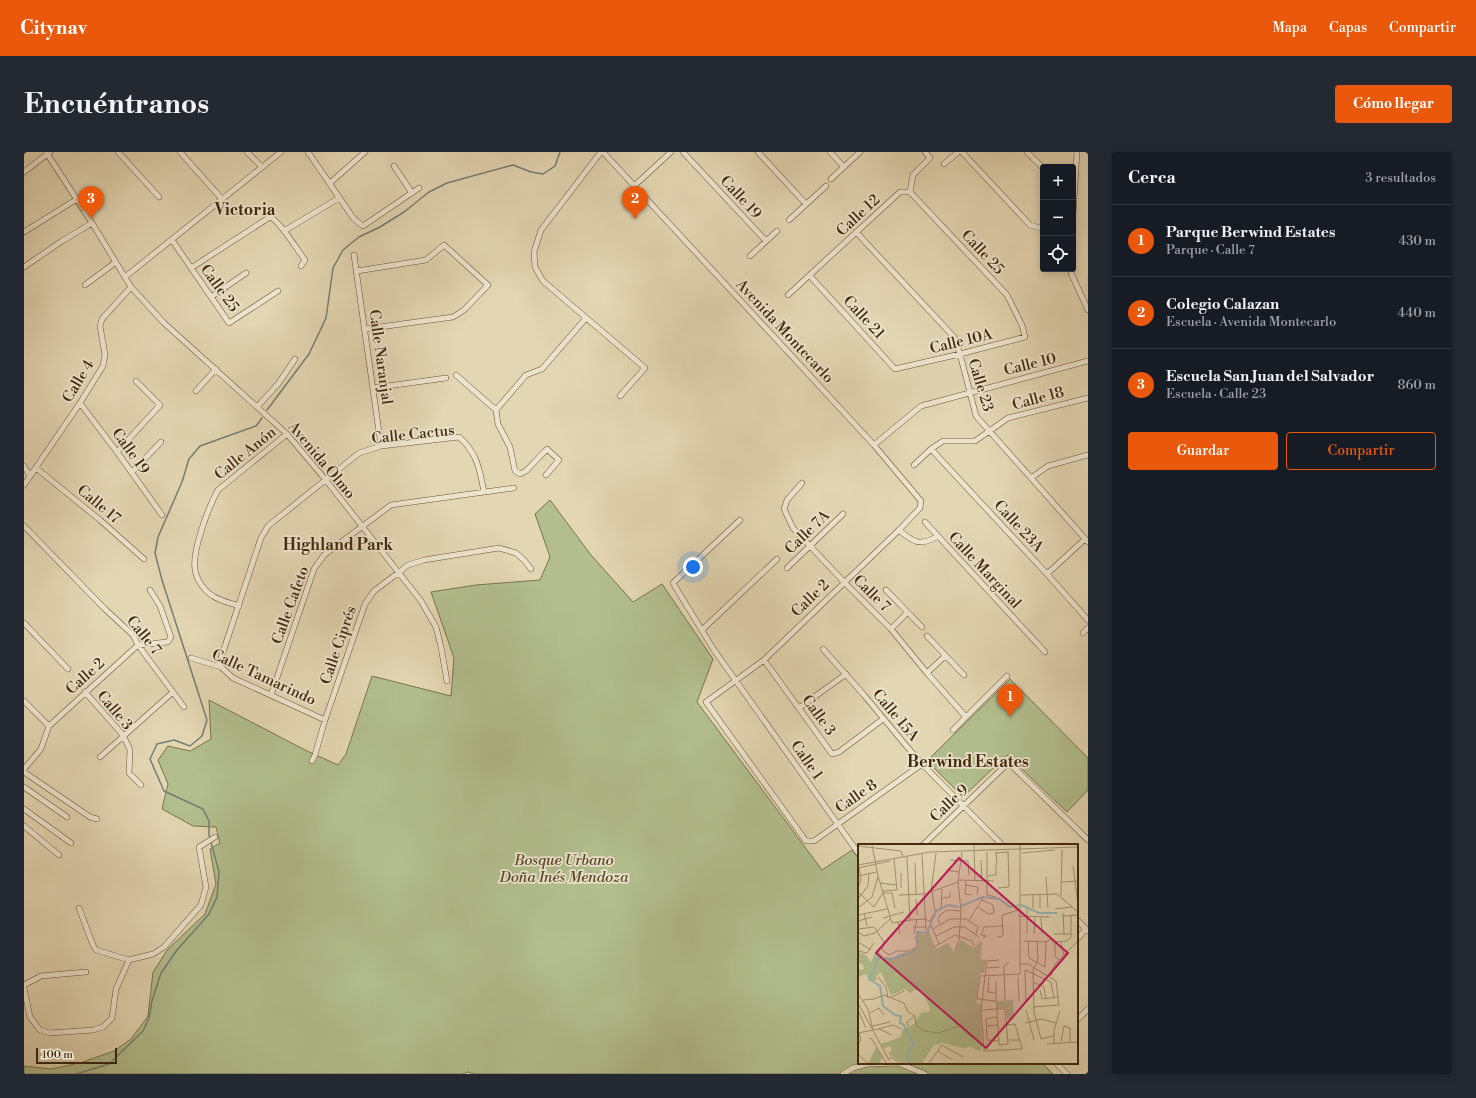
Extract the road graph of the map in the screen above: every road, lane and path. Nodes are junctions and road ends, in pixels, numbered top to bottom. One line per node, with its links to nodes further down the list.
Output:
1 (118, 152): 33 (street)
2 (180, 152): 36 (street)
3 (247, 152): 23 (street)
4 (281, 152): 23 (street)
5 (308, 152): 27 (street)
6 (365, 152): 27 (street)
7 (602, 152): 28 (street, Avenida Montecarlo); 64 (street)
8 (671, 152): 28 (street)
9 (683, 152): 46 (street, Calle 19)
10 (758, 152): 37 (street)
11 (830, 152): 24 (street)
12 (860, 152): 24 (street)
13 (925, 152): 31 (street)
14 (958, 152): 19 (street)
15 (962, 152): 40 (street)
16 (1027, 152): 21 (street)
17 (1077, 152): 20 (street)
18 (48, 153): 25 (street); 35 (street)
19 (944, 164)
20 (1076, 164)
21 (1040, 165)
22 (394, 166): 32 (street)
23 (262, 167): 36 (street)
24 (844, 167): 26 (street)
25 (24, 172)
26 (831, 179)
27 (330, 183): 34 (street)
28 (634, 186): 86 (street, Avenida Montecarlo)
29 (826, 186): 37 (street)
30 (419, 188): 32 (street)
31 (910, 192): 44 (street, Calle 12); 66 (street, Calle 25)
32 (412, 193): 34 (street)
33 (159, 197)
34 (339, 198): 41 (street)
35 (77, 199): 39 (street); 43 (street)
36 (222, 199): 45 (street)
37 (806, 204): 38 (street)
38 (789, 220)
39 (92, 222): 49 (street); 51 (street)
40 (1040, 228)
41 (284, 231): 50 (street); 52 (street)
42 (777, 231): 46 (street)
43 (24, 232)
44 (856, 232): 56 (street, Calle 12); 67 (street, Calle 23)
45 (172, 240): 52 (street, Calle 25); 57 (street)
46 (766, 241): 48 (street)
47 (354, 255): 53 (street, Calle Naranjal)
48 (750, 256)
49 (116, 262): 57 (street); 58 (street)
50 (301, 266)
51 (24, 267)
52 (191, 268): 62 (street, Calle 25)
53 (357, 271): 65 (street, Calle Naranjal); 65 (street)
54 (1071, 272): 63 (street)
55 (246, 273): 62 (street)
56 (810, 276): 61 (street, Calle 12); 70 (street, Calle 21)
57 (126, 277): 59 (street)
58 (85, 285)
59 (131, 287): 71 (street, Avenida Olmo); 80 (street, Calle 4)
60 (278, 291): 62 (street, Calle 25)
61 (788, 295)
62 (211, 296)
63 (1088, 310)
64 (586, 318): 78 (street); 82 (street)
65 (365, 329): 75 (street, Calle Naranjal)
66 (1024, 337): 67 (street, Calle 10A)
67 (960, 354): 70 (street, Calle 10A); 77 (street, Calle 23)
68 (295, 359): 81 (street)
69 (1088, 361): 77 (street, Calle 10)
70 (904, 367)
71 (216, 369): 76 (street); 81 (street, Avenida Olmo)
72 (456, 375): 82 (street)
73 (446, 378): 75 (street)
74 (136, 381): 89 (street)
75 (373, 388): 87 (street, Calle Naranjal)
76 (196, 391)
77 (969, 392): 83 (street, Calle 23); 86 (street, Calle 10)
78 (620, 396)
79 (1088, 398): 83 (street, Calle 18)
80 (80, 403): 89 (street, Calle 19); 93 (street, Calle 4)
81 (257, 408): 84 (street, Avenida Olmo)
82 (496, 410): 96 (street)
83 (988, 431): 88 (street, Calle 18); 97 (street, Calle 23)
84 (288, 434): 98 (street, Avenida Olmo); 122 (street, Calle Anón)
85 (161, 442): 94 (street)
86 (874, 445): 109 (street, Avenida Montecarlo)
87 (381, 446): 98 (street, Calle Cactus); 102 (street, Calle Cactus)
88 (931, 449): 91 (street, Calle 18); 118 (street, Calle 23A)
89 (118, 452): 94 (street, Calle 19)
90 (1088, 455): 97 (street)
91 (914, 464)
92 (24, 466): 95 (street)
93 (36, 468): 95 (street, Calle 4); 114 (street, Calle 17)
94 (132, 472): 104 (street, Calle 19)
95 (30, 476): 100 (street, Calle 4)
96 (546, 476)
97 (1031, 478): 111 (street, Calle 23)
98 (325, 479): 108 (street, Avenida Olmo); 122 (street, Calle Cactus)
99 (802, 483): 112 (street, Calle 7)
100 (24, 485)
101 (514, 488): 102 (street, Calle Cafeto)
102 (484, 492): 108 (street, Calle Cafeto)
103 (843, 514): 112 (street, Calle 7A)
104 (162, 515)
105 (740, 520): 129 (street, Calle 1)
106 (925, 522): 110 (street)
107 (24, 526): 132 (street, Calle 7)
108 (362, 526): 117 (street, Avenida Olmo); 148 (street, Calle Cafeto)
109 (899, 530): 110 (street, Calle Marginal); 119 (street, Calle 2)
110 (938, 536): 134 (street, Calle Marginal)
111 (1086, 540): 118 (street)
112 (810, 546): 115 (street, Calle 7A); 119 (street, Calle 7)
113 (777, 558): 129 (street)
114 (144, 559)
115 (787, 568)
116 (530, 569): 117 (street, Calle Ciprés)
117 (398, 573): 145 (street, Avenida Olmo); 154 (street, Calle Ciprés)
118 (1047, 574): 124 (street, Calle 23A)
119 (844, 582): 128 (street, Calle 7); 137 (street, Calle 2)
120 (150, 590): 132 (street)
121 (886, 590): 123 (street)
122 (239, 606): 138 (street, Calle Cactus)
123 (907, 613): 126 (street); 128 (street)
124 (1088, 620)
125 (24, 623): 139 (street)
126 (922, 627)
127 (1088, 628): 130 (street)
128 (891, 629): 140 (street, Calle 7)
129 (702, 630): 144 (street, Calle 1)
130 (1083, 633)
131 (927, 636): 135 (street)
132 (138, 645): 146 (street, Calle 2); 147 (street, Calle 7)
133 (823, 649): 141 (street, Calle 15A)
134 (1044, 652)
135 (945, 656): 140 (street); 142 (street)
136 (191, 658): 138 (street, Calle Tamarindo)
137 (764, 660): 144 (street, Calle 2); 151 (street, Calle 3)
138 (221, 667): 148 (street, Calle Tamarindo)
139 (68, 669)
140 (927, 673): 152 (street, Calle 7)
141 (846, 674): 151 (street); 153 (street, Calle 15A)
142 (964, 675)
143 (1007, 676): 152 (street)
144 (736, 680): 168 (street, Calle 1); 171 (street, Calle 2)
145 (447, 681)
146 (85, 692): 155 (street, Calle 2); 157 (street, Calle 3)
147 (173, 692): 150 (street, Calle 7); 157 (street)
148 (271, 695): 154 (street, Calle Tamarindo)
149 (24, 701): 155 (street)
150 (184, 707)
151 (799, 708): 153 (street, Calle 3)
152 (966, 717): 156 (street)
153 (883, 719): 160 (street, Calle 15A)
154 (325, 720): 159 (street, Calle Ciprés)
155 (48, 726): 161 (street)
156 (953, 730)
157 (123, 735): 158 (street); 162 (street, Calle 3)
158 (100, 757)
159 (312, 761)
160 (922, 764): 164 (street, Calle 15A); 168 (street, Calle 8)
161 (24, 770): 167 (street)
162 (141, 785)
163 (24, 787): 166 (street)
164 (964, 805): 172 (street, Calle 9); 174 (street, Calle 9); 175 (street, Calle 15A)
165 (24, 809): 173 (street)
166 (67, 817)
167 (97, 819)
168 (837, 824): 171 (street, Calle 8); 176 (street, Calle 1)
169 (24, 826): 177 (street)
170 (216, 837): 182 (street)
171 (803, 837)
172 (1088, 840)
173 (71, 843)
174 (924, 844)
175 (1001, 844)
176 (858, 853)
177 (59, 855)
178 (79, 908): 182 (street)
179 (1078, 921): 180 (street)
180 (1087, 930): 181 (street)
181 (1078, 938)
182 (129, 960): 184 (street)
183 (86, 972): 184 (street)
184 (24, 986)
185 (1088, 1009): 186 (street)
186 (1078, 1019)
187 (867, 1064): 190 (street)
188 (900, 1064): 191 (street)
189 (1057, 1064): 192 (street)
190 (843, 1074)
191 (925, 1074)
192 (1067, 1074)

